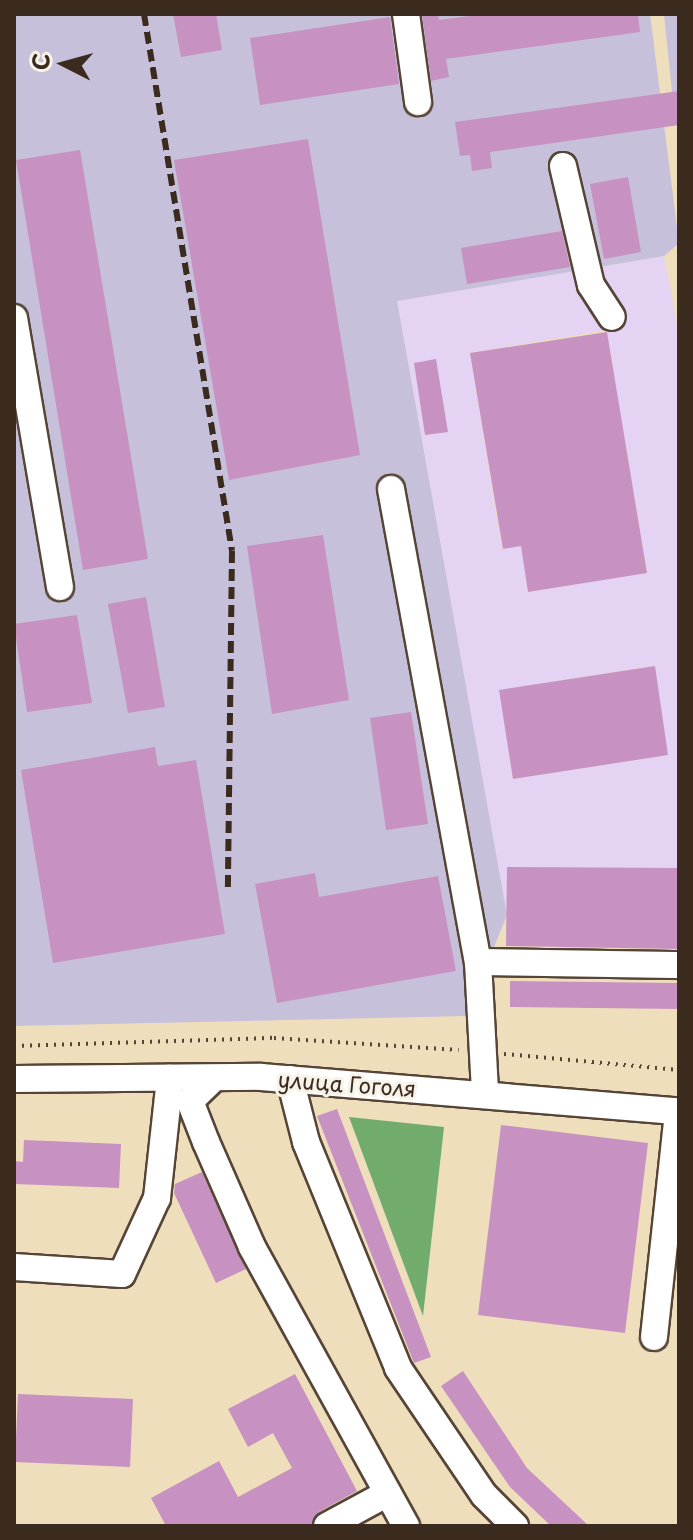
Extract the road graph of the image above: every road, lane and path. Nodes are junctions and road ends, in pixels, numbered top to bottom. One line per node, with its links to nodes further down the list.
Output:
1 (406, 14): 2 (street)
2 (418, 102)
3 (563, 166): 4 (street)
4 (612, 317)
5 (14, 318): 6 (street)
6 (18, 358): 8 (street)
7 (391, 489): 9 (street)
8 (60, 587)
9 (478, 962): 10 (street); 12 (street)
10 (677, 965)
11 (14, 1046): 12 (path)
12 (482, 1052): 13 (path); 18 (street)
13 (679, 1070)
14 (170, 1078): 15 (street, улица Гоголя); 16 (street, улица Гоголя); 20 (street)
15 (214, 1078): 17 (street, улица Гоголя); 22 (street)
16 (14, 1079)
17 (290, 1079): 18 (street, улица Гоголя); 24 (street)
18 (485, 1093): 19 (street, улица Гоголя)
19 (678, 1111): 21 (street)
20 (14, 1267)
21 (654, 1337)
22 (401, 1514): 23 (street)
23 (327, 1526)
24 (515, 1526)

